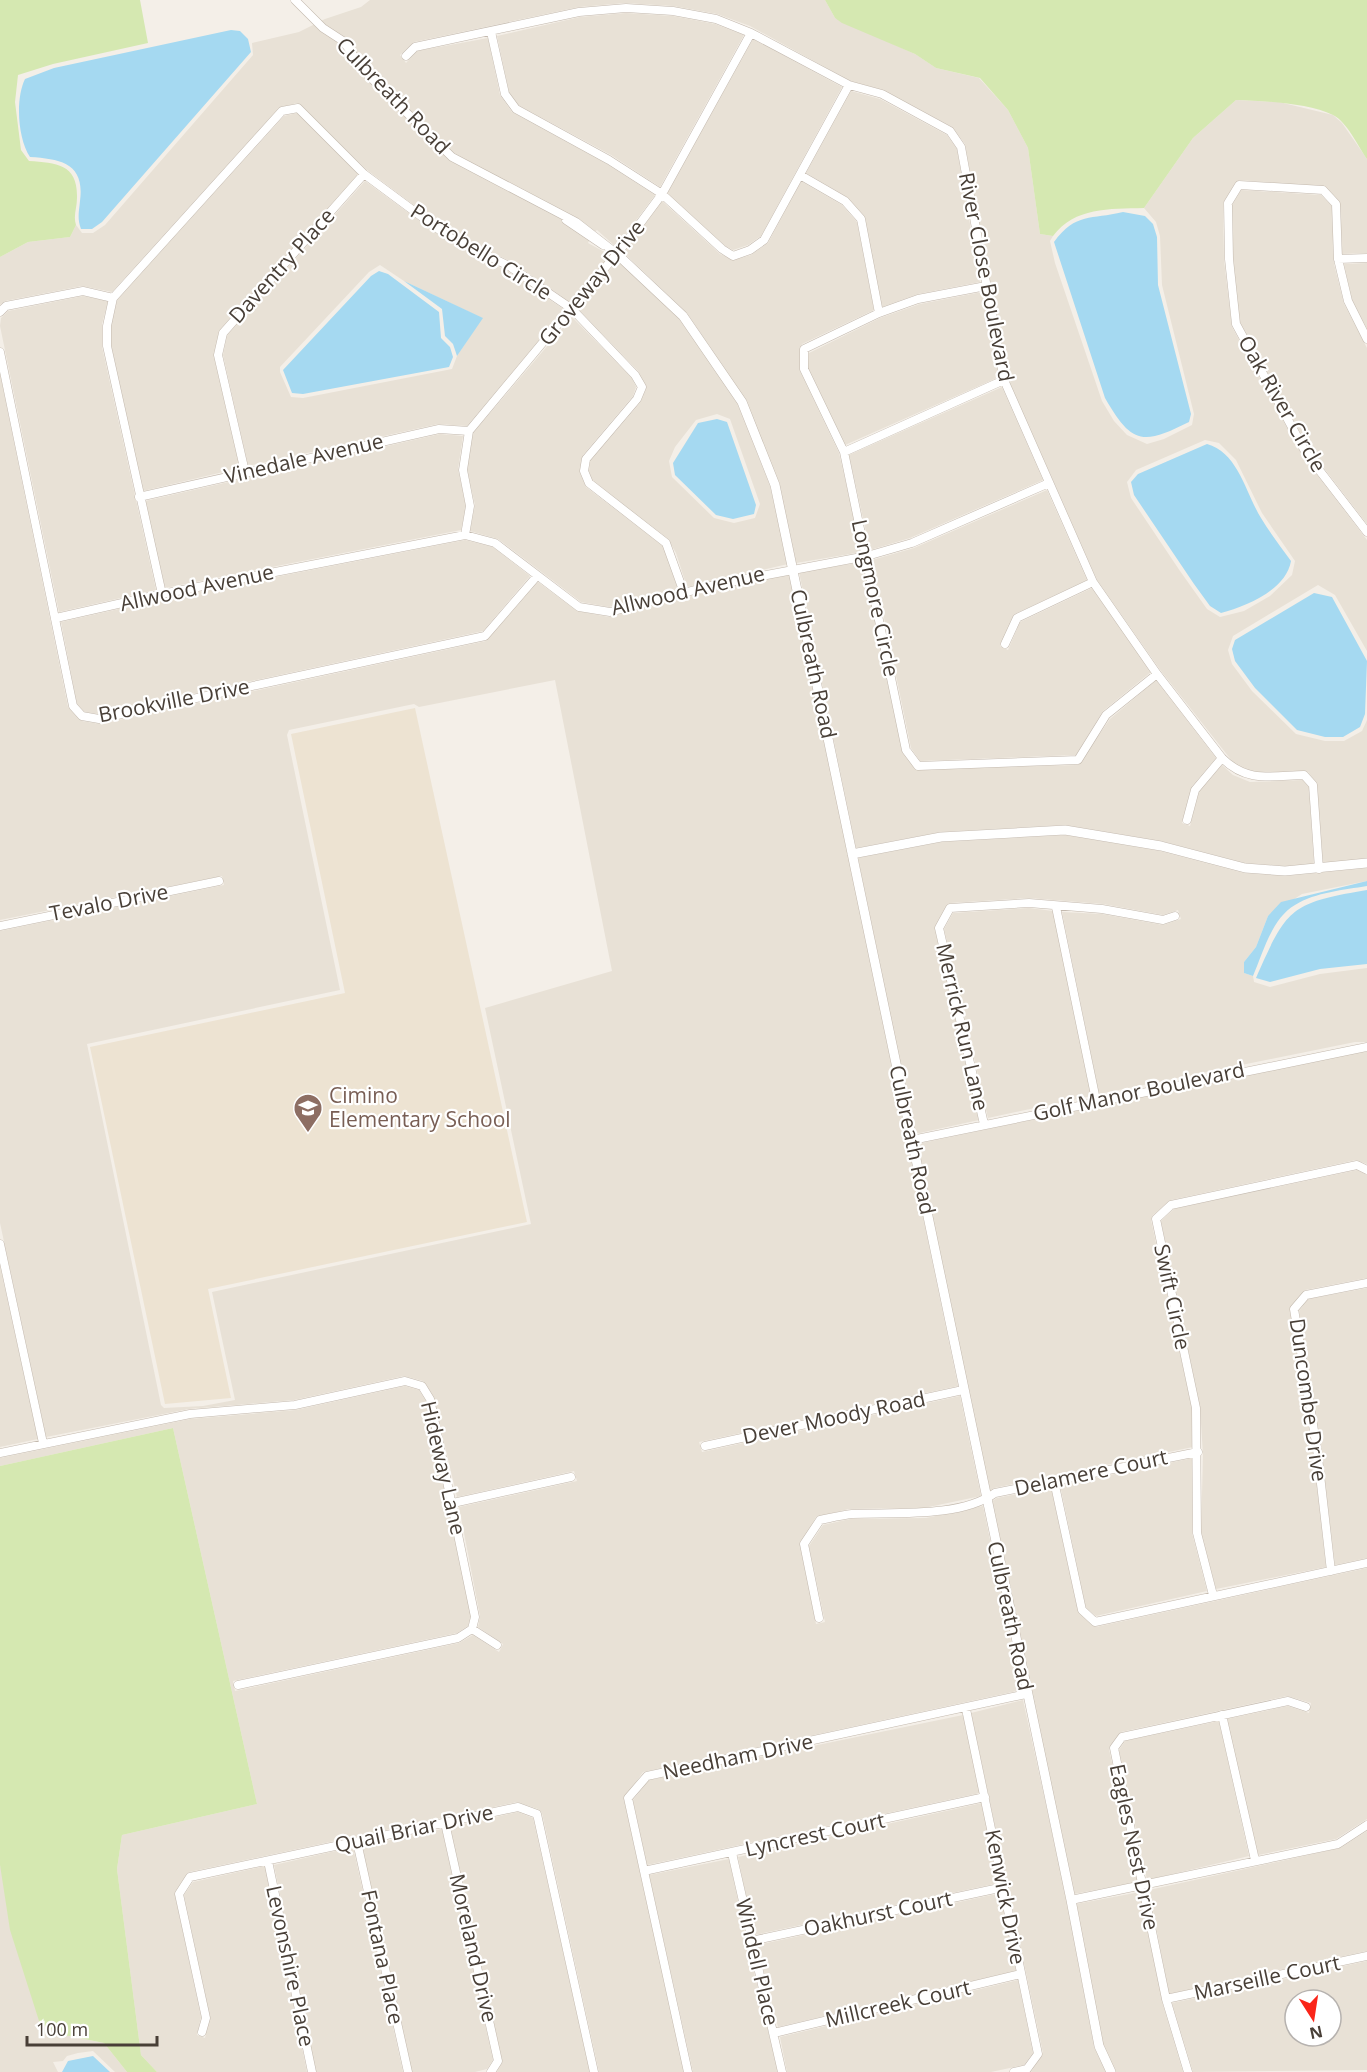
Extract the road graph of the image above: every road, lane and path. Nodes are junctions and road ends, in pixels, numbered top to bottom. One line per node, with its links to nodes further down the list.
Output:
1 (295, 0): 9 (street, Culbreath Road)
2 (491, 32): 3 (street, River Close Boulevard); 4 (street, River Close Boulevard); 8 (street)
3 (751, 33): 5 (street, River Close Boulevard); 8 (street, Groveway Drive)
4 (406, 56)
5 (849, 85): 7 (street); 12 (street, River Close Boulevard)
6 (364, 174): 13 (street, Portobello Circle); 14 (street, Portobello Circle); 22 (street, Daventry Place)
7 (800, 174): 8 (street); 16 (street)
8 (662, 194): 9 (street, Groveway Drive)
9 (617, 254): 14 (street, Groveway Drive); 28 (street, Culbreath Road)
10 (1367, 258): 11 (street)
11 (1338, 259): 17 (street, Oak River Circle); 25 (street, Oak River Circle)
12 (986, 286): 16 (street, Longmore Circle); 19 (street, River Close Boulevard)
13 (114, 298): 15 (street); 24 (street, Portobello Circle)
14 (572, 309): 20 (street, Groveway Drive); 31 (street, Portobello Circle)
15 (0, 312)
16 (879, 313): 21 (street, Longmore Circle)
17 (1367, 339)
18 (0, 352): 33 (street, Brookville Drive)
19 (1004, 380): 21 (street); 23 (street, River Close Boulevard)
20 (469, 431): 22 (street, Vinedale Avenue); 26 (street)
21 (843, 452): 27 (street, Longmore Circle)
22 (245, 472): 24 (street, Vinedale Avenue)
23 (1049, 483): 27 (street, Allwood Avenue); 30 (street, River Close Boulevard)
24 (139, 497): 32 (street, Portobello Circle)
25 (1367, 532)
26 (465, 535): 29 (street, Allwood Avenue); 32 (street, Allwood Avenue)
27 (867, 556): 28 (street, Allwood Avenue); 35 (street, Longmore Circle)
28 (793, 568): 31 (street, Allwood Avenue); 38 (street, Culbreath Road)
29 (537, 576): 31 (street, Allwood Avenue); 33 (street, Brookville Drive)
30 (1094, 582): 34 (street); 35 (street, River Close Boulevard)
31 (684, 593)
32 (162, 594): 33 (street, Allwood Avenue)
33 (56, 618)
34 (1005, 644)
35 (1157, 674): 36 (street, River Close Boulevard)
36 (1222, 759): 37 (street); 40 (street, River Close Boulevard)
37 (1187, 820)
38 (852, 854): 40 (street); 48 (street, Culbreath Road)
39 (1367, 863): 40 (street)
40 (1319, 870)
41 (219, 881): 44 (street, Tevalo Drive)
42 (1056, 907): 43 (street, Merrick Run Lane); 46 (street); 47 (street, Merrick Run Lane)
43 (1175, 916)
44 (0, 926)
45 (1367, 1047): 46 (street, Golf Manor Boulevard)
46 (1096, 1100): 47 (street, Golf Manor Boulevard)
47 (984, 1124): 48 (street, Golf Manor Boulevard)
48 (912, 1140): 52 (street, Culbreath Road)
49 (1367, 1170): 55 (street, Swift Circle)
50 (0, 1244): 53 (street)
51 (1367, 1283): 62 (street, Duncombe Drive)
52 (963, 1390): 54 (street, Dever Moody Road); 59 (street, Culbreath Road)
53 (43, 1443): 56 (street, Hideway Lane); 60 (street, Hideway Lane)
54 (705, 1446)
55 (1198, 1452): 58 (street, Delamere Court); 63 (street, Swift Circle)
56 (0, 1453)
57 (571, 1477): 60 (street)
58 (1054, 1481): 59 (street, Delamere Court); 63 (street)
59 (986, 1500): 64 (street, Delamere Court); 68 (street, Culbreath Road)
60 (453, 1503): 65 (street, Hideway Lane)
61 (1367, 1563): 62 (street)
62 (1331, 1571): 63 (street)
63 (1213, 1595)
64 (819, 1618)
65 (472, 1629): 66 (street); 67 (street)
66 (497, 1646)
67 (238, 1685)
68 (1026, 1694): 70 (street, Needham Drive); 82 (street, Culbreath Road)
69 (1306, 1707): 71 (street, Eagles Nest Drive)
70 (966, 1709): 72 (street, Kenwick Drive); 79 (street, Needham Drive)
71 (1222, 1715): 77 (street); 80 (street, Eagles Nest Drive)
72 (985, 1797): 76 (street, Lyncrest Court); 81 (street, Kenwick Drive)
73 (445, 1823): 75 (street, Quail Briar Drive); 91 (street, Moreland Drive); 92 (street, Quail Briar Drive)
74 (1367, 1825): 77 (street)
75 (357, 1842): 78 (street, Quail Briar Drive); 90 (street, Fontana Place)
76 (732, 1853): 79 (street, Lyncrest Court); 83 (street, Windell Place)
77 (1255, 1860): 80 (street)
78 (268, 1861): 87 (street, Quail Briar Drive); 89 (street, Levonshire Place)
79 (644, 1871): 93 (street, Needham Drive)
80 (1143, 1886): 82 (street); 86 (street, Eagles Nest Drive)
81 (1004, 1887): 83 (street, Oakhurst Court); 85 (street, Kenwick Drive)
82 (1071, 1900): 96 (street, Culbreath Road)
83 (751, 1941): 88 (street, Windell Place)
84 (1367, 1956): 86 (street, Marseille Court)
85 (1021, 1974): 88 (street, Millcreek Court); 95 (street, Kenwick Drive)
86 (1166, 2000): 97 (street, Eagles Nest Drive)
87 (202, 2032)
88 (774, 2033): 94 (street, Windell Place)
89 (312, 2072)
90 (408, 2072)
91 (491, 2072)
92 (594, 2072)
93 (688, 2072)
94 (782, 2072)
95 (1014, 2072)
96 (1111, 2072)
97 (1188, 2072)

